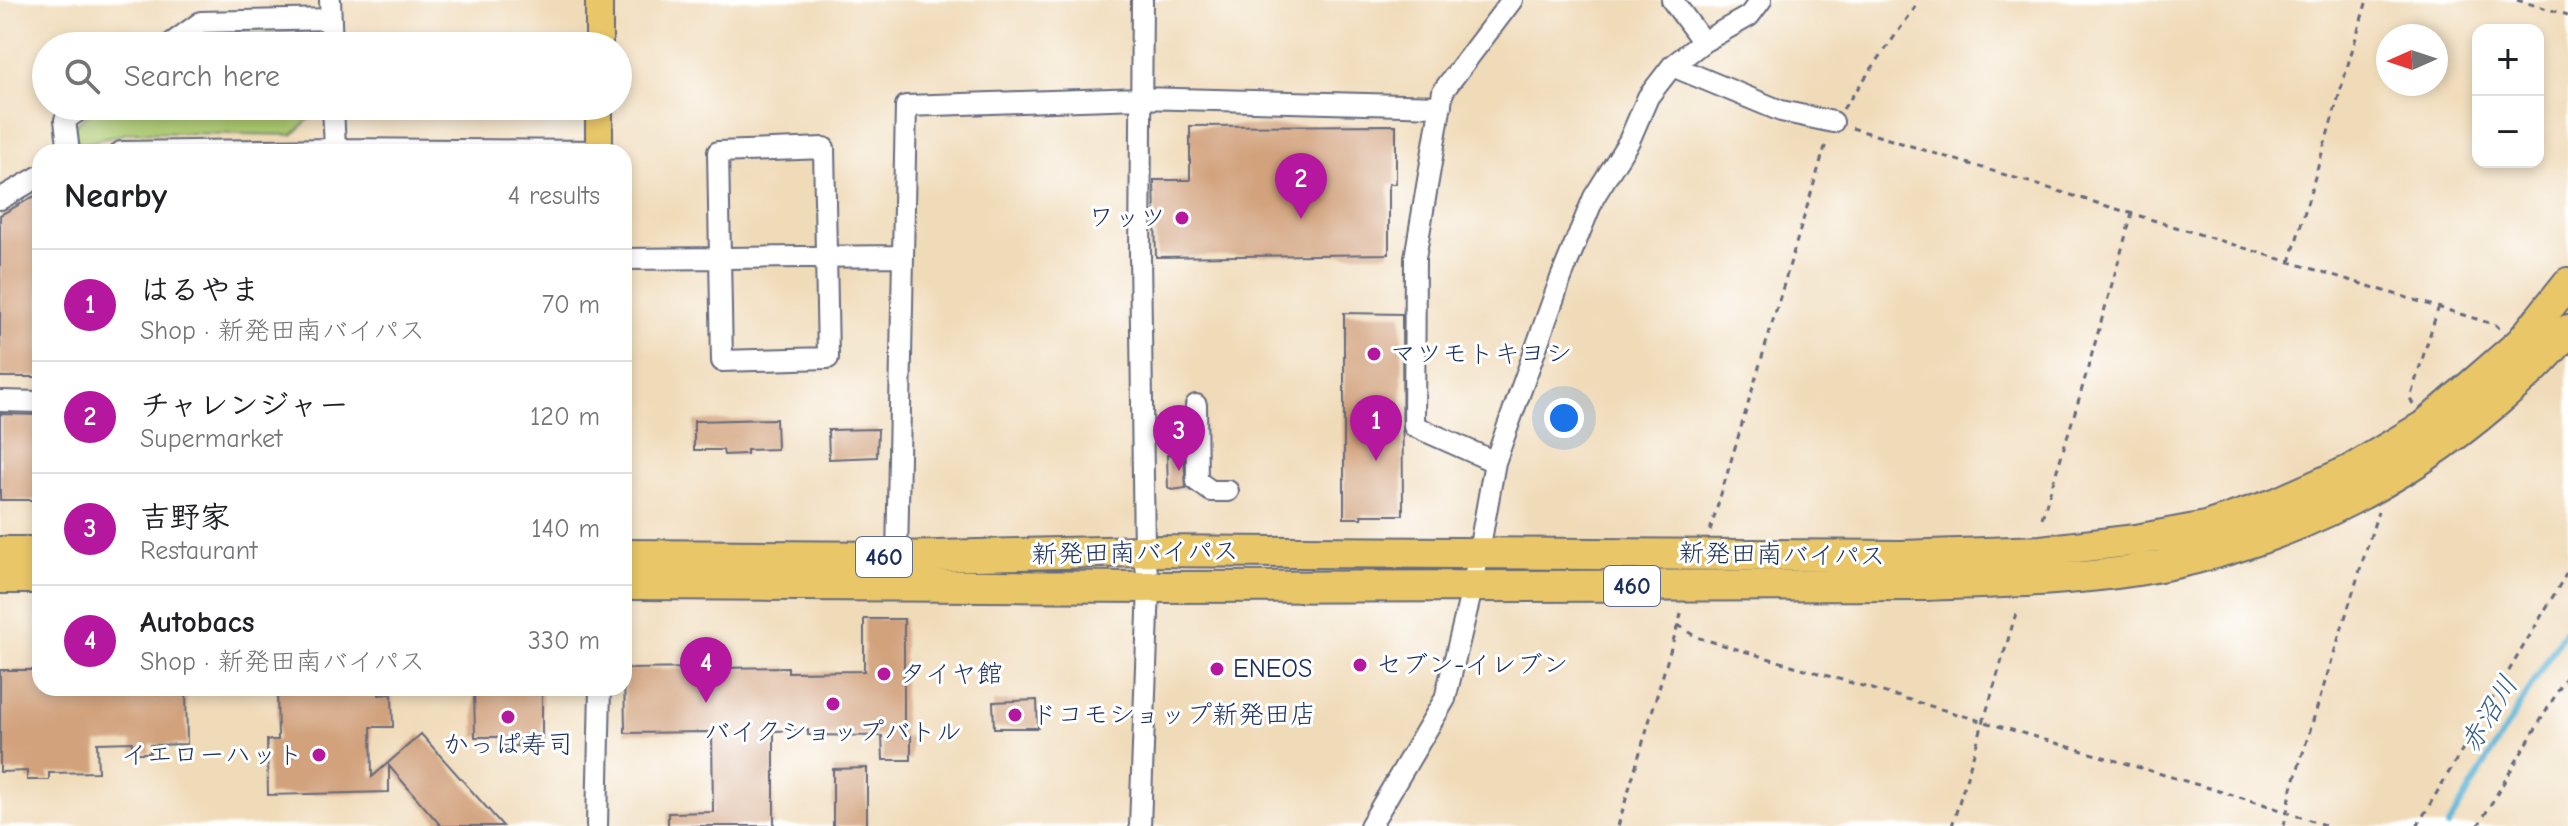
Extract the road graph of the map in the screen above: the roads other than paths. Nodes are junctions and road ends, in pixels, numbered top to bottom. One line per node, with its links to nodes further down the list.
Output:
1 (599, 0): 9 (main road)
2 (1142, 0): 12 (street)
3 (1512, 0): 13 (street)
4 (1672, 0): 10 (street)
5 (1761, 0): 10 (street)
6 (330, 10): 7 (street); 8 (street)
7 (187, 32)
8 (331, 32)
9 (599, 32)
10 (1703, 42): 11 (street)
11 (1672, 66): 17 (street); 32 (street)
12 (1140, 98): 13 (street); 24 (street); 34 (street)
13 (1441, 106): 32 (street)
14 (65, 120): 18 (street)
15 (334, 120): 19 (street)
16 (599, 120): 20 (main road)
17 (1833, 122)
18 (68, 144)
19 (335, 144)
20 (599, 144)
21 (32, 181): 22 (street)
22 (0, 199)
23 (827, 256): 24 (street); 25 (street); 25 (street); 25 (street)
24 (903, 256): 39 (street)
25 (720, 258): 26 (street)
26 (632, 259)
27 (2568, 283): 37 (highway, 新発田南バイパス / 460)
28 (2568, 330): 43 (highway, 新発田南バイパス / 460)
29 (0, 401): 30 (street)
30 (32, 402)
31 (1196, 405): 33 (street)
32 (1495, 462): 37 (street)
33 (1228, 491)
34 (1144, 551): 37 (highway, 新発田南バイパス / 460); 39 (highway, 新発田南バイパス / 460); 44 (street)
35 (0, 552): 36 (highway)
36 (32, 552)
37 (1479, 553): 43 (street)
38 (632, 555): 39 (highway, 新発田南バイパス / 460)
39 (897, 557)
40 (0, 578): 41 (highway)
41 (32, 578)
42 (632, 584): 44 (highway, 新発田南バイパス / 460)
43 (1473, 585): 44 (highway, 新発田南バイパス / 460); 48 (street)
44 (1149, 587): 47 (street)
45 (600, 696): 46 (street)
46 (597, 826)
47 (1140, 826)
48 (1370, 826)

